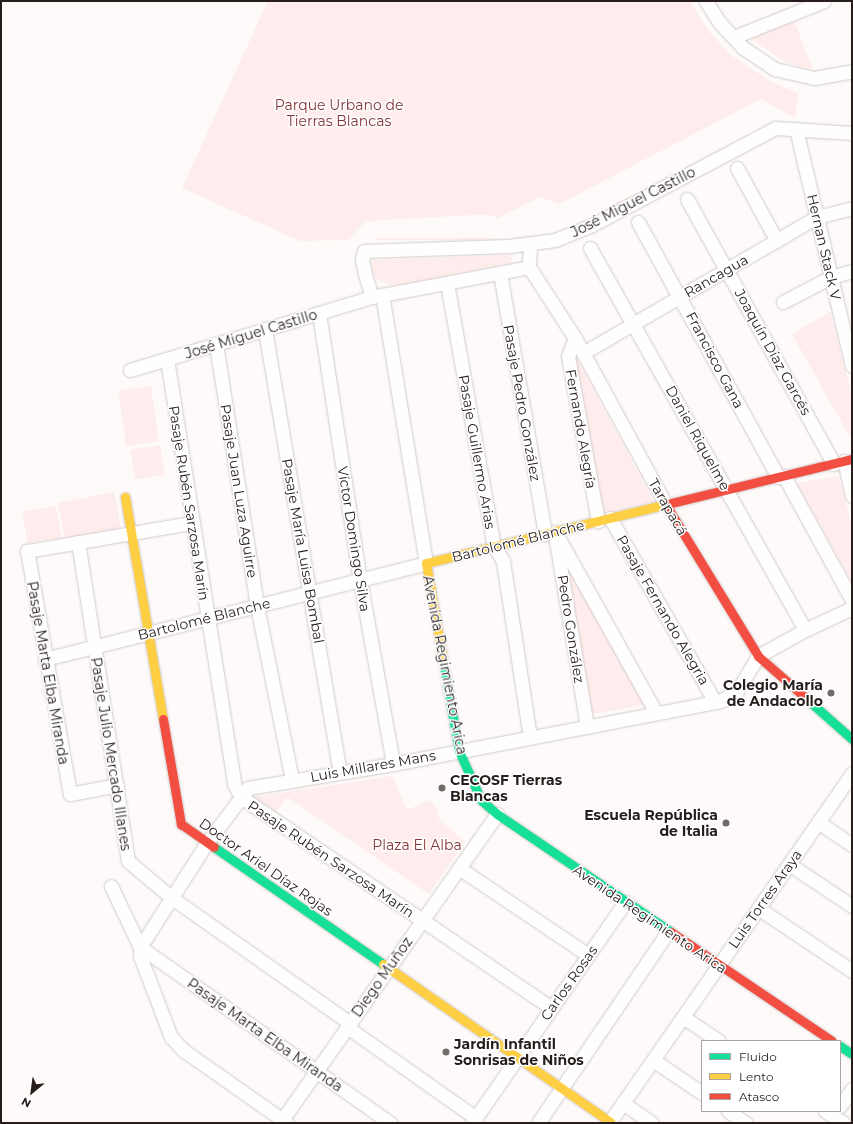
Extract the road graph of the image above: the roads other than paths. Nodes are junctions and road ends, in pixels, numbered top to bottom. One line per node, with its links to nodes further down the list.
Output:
1 (706, 1): 3 (street)
2 (824, 1): 3 (street)
3 (734, 38): 4 (street)
4 (852, 72)
5 (796, 129): 6 (street, José Miguel Castillo); 10 (street, Hernan Stack V); 13 (street, José Miguel Castillo)
6 (852, 133)
7 (737, 168): 12 (street)
8 (687, 199): 16 (street, Joaquín Díaz Garcés)
9 (852, 208): 10 (street, Rancagua)
10 (817, 217): 12 (street, Rancagua); 19 (street, Hernan Stack V)
11 (638, 222): 22 (street, Francisco Gana)
12 (777, 241): 16 (street, Rancagua)
13 (530, 245): 15 (street); 21 (street, José Miguel Castillo)
14 (590, 248): 25 (street, Daniel Riquelme)
15 (529, 267): 18 (street, José Miguel Castillo); 28 (street, Tarapacá)
16 (728, 270): 22 (street, Rancagua); 34 (street, Joaquín Díaz Garcés)
17 (852, 271): 19 (street)
18 (500, 273): 20 (street, José Miguel Castillo); 43 (street, Pasaje Pedro González)
19 (831, 276): 23 (street); 27 (street, Hernan Stack V)
20 (446, 283): 21 (street, José Miguel Castillo); 45 (street, Pasaje Guillermo Arias)
21 (377, 296): 24 (street, José Miguel Castillo); 46 (street, Avenida Regimiento Arica)
22 (681, 296): 25 (street, Rancagua); 35 (street, Francisco Gana)
23 (784, 302)
24 (319, 313): 26 (street, José Miguel Castillo); 47 (street, Víctor Domingo Silva)
25 (634, 324): 30 (street, Rancagua); 36 (street, Daniel Riquelme)
26 (265, 330): 29 (street, José Miguel Castillo); 48 (street, Pasaje María Luisa Bombal)
27 (848, 333): 32 (street, Hernan Stack V)
28 (575, 338): 30 (street, Tarapacá); 40 (street, Fernando Alegría)
29 (216, 344): 31 (street, José Miguel Castillo); 50 (street, Pasaje Juan Luza Aguirre)
30 (583, 353): 39 (street, Tarapacá)
31 (167, 359): 33 (street, José Miguel Castillo); 41 (street, Pasaje Rubén Sarzosa Marín)
32 (852, 365)
33 (130, 370)
34 (843, 462): 35 (street, Bartolomé Blanche); 37 (street, Joaquín Díaz Garcés)
35 (781, 477): 36 (street, Bartolomé Blanche); 49 (street, Francisco Gana)
36 (727, 490): 39 (street, Bartolomé Blanche); 53 (street, Daniel Riquelme)
37 (852, 496)
38 (125, 497): 42 (street, Doctor Ariel Díaz Rojas)
39 (666, 505): 40 (street, Bartolomé Blanche); 56 (street, Tarapacá)
40 (604, 520): 43 (street, Bartolomé Blanche); 58 (street, Pasaje Fernando Alegria)
41 (191, 523): 42 (street); 52 (street, Pasaje Rubén Sarzosa Marín)
42 (132, 533): 44 (street); 54 (street, Doctor Ariel Díaz Rojas)
43 (550, 533): 45 (street, Bartolomé Blanche); 59 (street, Pasaje Pedro González); 60 (street, Pedro González)
44 (78, 542): 55 (street, Pasaje Julio Mercado Illanes); 57 (street, Pasaje Marta Elba Miranda)
45 (494, 546): 46 (street, Bartolomé Blanche); 61 (street, Pasaje Guillermo Arias)
46 (426, 563): 47 (street, Bartolomé Blanche); 63 (street, Avenida Regimiento Arica)
47 (360, 580): 48 (street, Bartolomé Blanche); 64 (street, Víctor Domingo Silva)
48 (310, 592): 50 (street, Bartolomé Blanche); 65 (street, Pasaje María Luisa Bombal)
49 (852, 600)
50 (257, 606): 52 (street, Bartolomé Blanche); 67 (street, Pasaje Juan Luza Aguirre)
51 (852, 608): 53 (street)
52 (207, 619): 54 (street, Bartolomé Blanche); 69 (street, Pasaje Rubén Sarzosa Marín)
53 (805, 630): 56 (street)
54 (150, 633): 55 (street, Bartolomé Blanche); 72 (street, Doctor Ariel Díaz Rojas)
55 (94, 647): 57 (street, Bartolomé Blanche); 68 (street, Pasaje Julio Mercado Illanes)
56 (758, 656): 58 (street, Luis Millares Mans); 62 (street, Tarapacá)
57 (45, 659): 68 (street, Pasaje Marta Elba Miranda)
58 (715, 702): 59 (street, Luis Millares Mans)
59 (656, 713): 60 (street, Luis Millares Mans)
60 (587, 726): 61 (street, Luis Millares Mans)
61 (530, 737): 63 (street, Luis Millares Mans)
62 (852, 739)
63 (459, 751): 64 (street, Luis Millares Mans); 70 (street, Avenida Regimiento Arica)
64 (393, 764): 65 (street, Luis Millares Mans)
65 (340, 772): 67 (street, Luis Millares Mans)
66 (852, 773): 71 (street, Luis Torres Araya)
67 (292, 779): 69 (street, Luis Millares Mans)
68 (117, 785): 77 (street, Pasaje Julio Mercado Illanes)
69 (241, 797): 72 (street, Luis Millares Mans); 81 (street, Pasaje Rubén Sarzosa Marín)
70 (497, 814): 75 (street, Diego Muñoz); 78 (street, Avenida Regimiento Arica)
71 (818, 822): 73 (street); 74 (street, Luis Torres Araya)
72 (206, 844): 77 (street, Luis Millares Mans); 86 (street, Doctor Ariel Díaz Rojas)
73 (852, 845)
74 (789, 864): 79 (street); 80 (street, Luis Torres Araya)
75 (459, 868): 81 (street, Diego Muñoz); 84 (street)
76 (111, 886): 83 (street)
77 (172, 898): 83 (street, Luis Millares Mans); 90 (street, Pasaje Julio Mercado Illanes)
78 (625, 902): 82 (street, Avenida Regimiento Arica); 84 (street, Carlos Rosas)
79 (852, 906)
80 (758, 908): 85 (street, Luis Torres Araya); 87 (street)
81 (422, 921): 86 (street, Diego Muñoz); 88 (street, Pasaje Rubén Sarzosa Marín)
82 (668, 932): 85 (street, Avenida Regimiento Arica); 98 (street)
83 (140, 947): 97 (street, Pasaje Marta Elba Miranda); 105 (street)
84 (588, 955): 88 (street, Carlos Rosas)
85 (718, 966): 89 (street, Luis Torres Araya); 92 (street, Avenida Regimiento Arica)
86 (388, 969): 90 (street, Diego Muñoz); 95 (street, Doctor Ariel Díaz Rojas)
87 (852, 971)
88 (552, 1008): 95 (street, Carlos Rosas)
89 (683, 1017): 91 (street); 96 (street, Luis Torres Araya)
90 (348, 1025): 97 (street, Diego Muñoz); 104 (street, Pasaje Julio Mercado Illanes)
91 (718, 1040)
92 (830, 1040)
93 (841, 1047): 94 (street)
94 (852, 1054)
95 (517, 1058): 98 (street, Doctor Ariel Díaz Rojas); 104 (street, Carlos Rosas)
96 (653, 1060): 100 (street); 101 (street, Luis Torres Araya)
97 (316, 1072): 105 (street, Diego Muñoz); 107 (street, Pasaje Marta Elba Miranda)
98 (562, 1088): 106 (street, Doctor Ariel Díaz Rojas); 108 (street)
99 (852, 1089): 102 (street)
100 (701, 1092)
101 (623, 1103): 106 (street, Luis Torres Araya); 109 (street)
102 (841, 1106)
103 (730, 1112): 110 (street)
104 (474, 1120)
105 (284, 1121)
106 (609, 1122)
107 (390, 1123)
108 (538, 1123)
109 (652, 1123)
110 (746, 1123)

